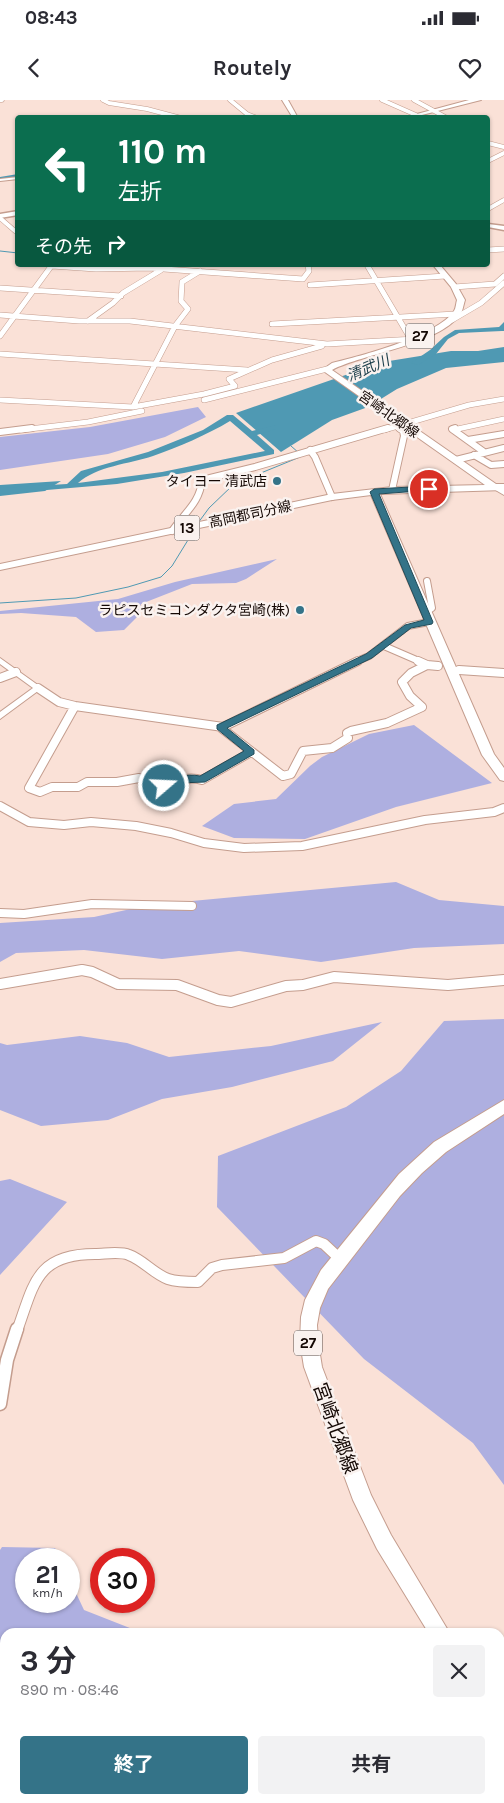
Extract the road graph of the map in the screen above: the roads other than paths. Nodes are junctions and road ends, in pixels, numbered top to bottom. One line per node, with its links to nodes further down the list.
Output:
1 (103, 100): 8 (street)
2 (230, 100): 9 (street)
3 (285, 100): 10 (main road)
4 (382, 100): 11 (street)
5 (414, 100): 7 (street)
6 (478, 100): 7 (street)
7 (434, 111): 11 (street); 12 (street)
8 (170, 115)
9 (250, 115)
10 (294, 115)
11 (416, 115)
12 (441, 115)
13 (490, 143): 14 (street)
14 (504, 146)
15 (504, 153): 16 (street)
16 (490, 160)
17 (15, 178): 18 (street)
18 (0, 180)
19 (504, 200): 20 (street)
20 (490, 208)
21 (15, 214): 22 (main road)
22 (0, 217): 25 (street)
23 (490, 226): 24 (main road)
24 (504, 228)
25 (15, 231)
26 (504, 249): 27 (street)
27 (490, 250)
28 (50, 267): 44 (street)
29 (113, 267): 35 (street)
30 (169, 267): 35 (street)
31 (197, 267): 36 (street)
32 (308, 267): 36 (street)
33 (368, 267): 39 (street)
34 (438, 267): 37 (main road)
35 (163, 269): 36 (street); 45 (street)
36 (200, 271): 53 (street)
37 (445, 276): 39 (street); 43 (main road)
38 (504, 276): 43 (street)
39 (376, 281): 41 (street); 49 (street)
40 (504, 283): 51 (street)
41 (310, 285)
42 (0, 288): 44 (street)
43 (454, 288): 46 (main road)
44 (33, 290): 45 (street); 48 (street)
45 (121, 296): 50 (street)
46 (456, 314): 49 (street); 51 (main road, 27)
47 (0, 315): 48 (street)
48 (14, 316): 50 (street); 54 (street)
49 (399, 316): 52 (street); 55 (street)
50 (88, 321): 53 (street)
51 (448, 321): 55 (main road, 27)
52 (272, 324)
53 (175, 326): 56 (street); 58 (street)
54 (1, 334)
55 (412, 338): 56 (street); 60 (main road, 27)
56 (327, 344): 59 (street)
57 (0, 354): 58 (street)
58 (156, 364): 59 (street); 63 (street)
59 (250, 370): 63 (street)
60 (327, 370): 64 (street); 67 (main road, 宮崎北郷線)
61 (504, 399): 67 (street)
62 (0, 400): 63 (street)
63 (134, 408): 64 (street); 65 (street)
64 (148, 410): 65 (street)
65 (122, 415): 68 (street)
66 (504, 419): 70 (street)
67 (401, 425): 72 (street); 75 (main road, 宮崎北郷線); 79 (street)
68 (0, 432)
69 (504, 434): 70 (street)
70 (468, 440): 73 (street)
71 (504, 448): 73 (street)
72 (310, 450): 82 (street); 83 (street)
73 (484, 452): 74 (street)
74 (474, 455): 75 (street); 76 (street)
75 (456, 460): 77 (main road, 宮崎北郷線)
76 (504, 464)
77 (494, 487): 78 (main road, 高岡都司分線 / 13); 79 (main road, 高岡都司分線 / 13); 81 (street)
78 (504, 487)
79 (392, 490): 80 (main road, 高岡都司分線 / 13)
80 (374, 492): 82 (main road, 高岡都司分線 / 13); 86 (main road)
81 (504, 493)
82 (332, 497): 83 (main road, 高岡都司分線 / 13)
83 (172, 531): 84 (main road, 高岡都司分線 / 13)
84 (0, 567)
85 (427, 581): 86 (street)
86 (427, 617): 87 (street); 100 (main road)
87 (384, 646): 89 (street); 98 (street)
88 (0, 660): 92 (street)
89 (427, 665): 90 (street); 99 (street)
90 (438, 666)
91 (459, 670): 93 (street)
92 (16, 672): 94 (street); 95 (street)
93 (504, 673)
94 (0, 678)
95 (38, 688): 96 (street); 97 (street)
96 (75, 706): 98 (street); 99 (street)
97 (0, 716)
98 (220, 727): 99 (street)
99 (251, 752)
100 (504, 777)
101 (0, 806): 102 (street)
102 (504, 808)
103 (192, 906): 104 (street)
104 (0, 913)
105 (504, 980): 106 (street)
106 (0, 984)
107 (504, 1106): 108 (main road, 宮崎北郷線 / 27)
108 (340, 1259): 109 (street); 110 (main road, 宮崎北郷線 / 27)
109 (0, 1404)
110 (437, 1628)

